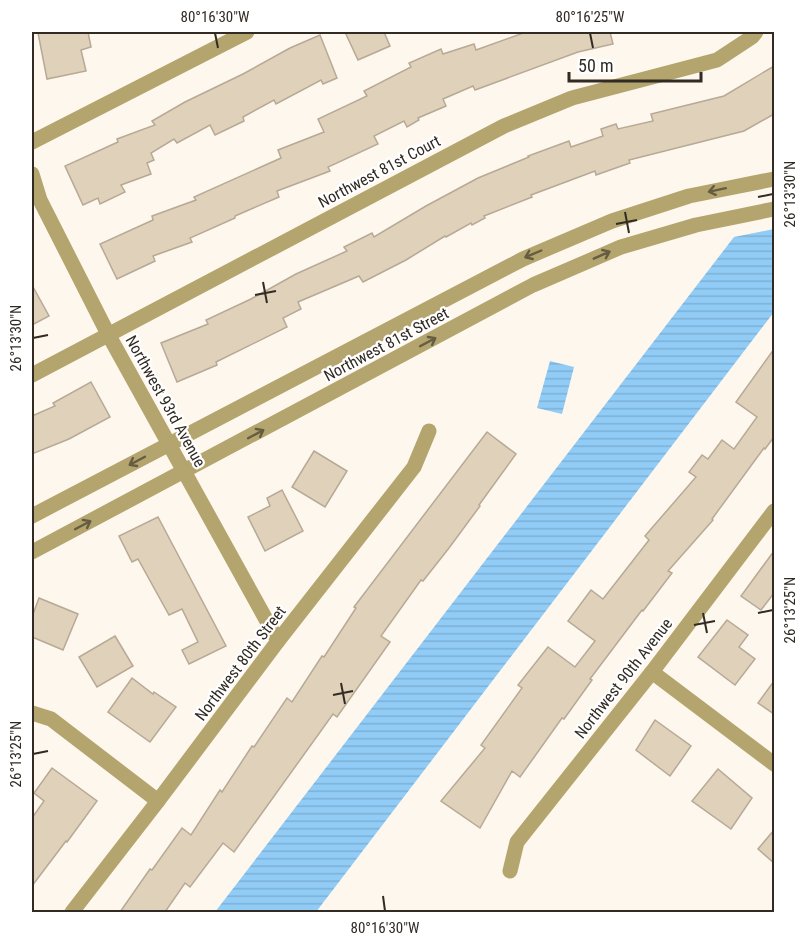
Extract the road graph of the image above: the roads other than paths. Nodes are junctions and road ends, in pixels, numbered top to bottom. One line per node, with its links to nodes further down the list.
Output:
1 (756, 32): 7 (street, Northwest 81st Court)
2 (238, 34): 3 (street)
3 (32, 142)
4 (32, 174): 7 (street, Northwest 93rd Avenue)
5 (774, 179): 10 (street, Northwest 81st Street, one-way to 10)
6 (774, 209): 11 (street, Northwest 81st Street, one-way to 6)
7 (108, 334): 8 (street, Northwest 81st Court); 10 (street, Northwest 93rd Avenue)
8 (32, 375)
9 (429, 431): 15 (street, Northwest 80th Street)
10 (169, 444): 11 (street, Northwest 93rd Avenue); 13 (street, Northwest 81st Street, one-way to 13)
11 (184, 472): 14 (street, Northwest 81st Street, one-way to 11); 15 (street, Northwest 93rd Avenue)
12 (774, 511): 16 (street, Northwest 90th Avenue)
13 (32, 516)
14 (32, 552)
15 (278, 641): 19 (street, Northwest 80th Street)
16 (652, 672): 18 (street); 20 (street, Northwest 90th Avenue)
17 (32, 713): 19 (street)
18 (774, 765)
19 (159, 801): 21 (street, Northwest 80th Street)
20 (510, 871)
21 (72, 912)

